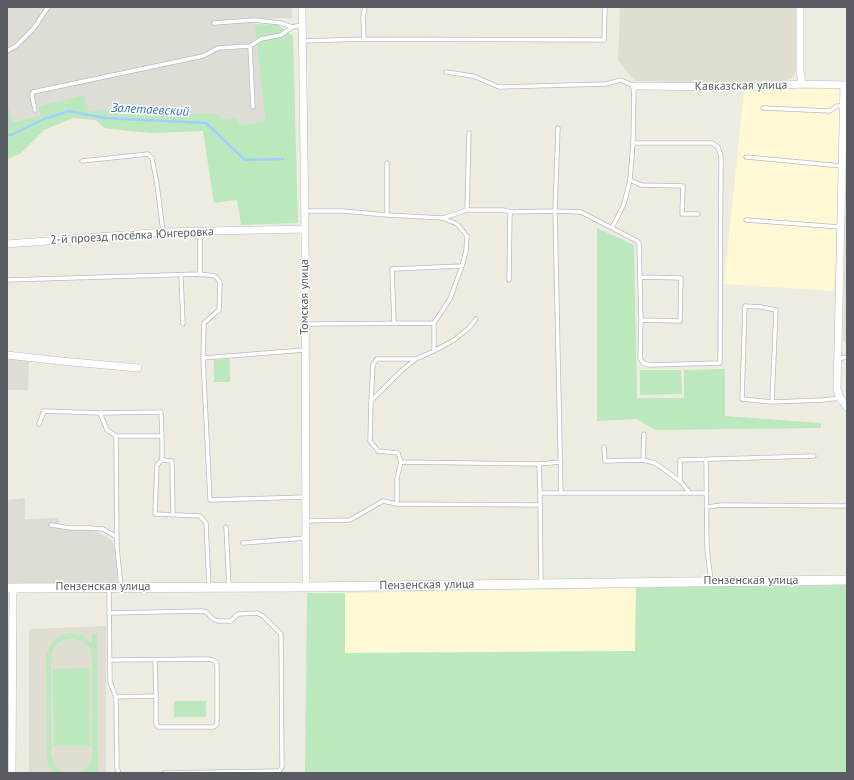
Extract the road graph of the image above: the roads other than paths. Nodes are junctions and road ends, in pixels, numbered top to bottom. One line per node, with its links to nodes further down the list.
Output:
1 (48, 7): 12 (lane)
2 (302, 7): 7 (street, Томская улица)
3 (365, 7): 9 (lane)
4 (605, 7): 9 (lane)
5 (800, 7): 14 (street)
6 (214, 23): 8 (lane)
7 (302, 25): 8 (lane); 10 (street, Томская улица)
8 (292, 27): 11 (lane)
9 (364, 39): 10 (lane)
10 (302, 41): 30 (street, Томская улица)
11 (250, 46): 18 (lane); 20 (lane)
12 (7, 51)
13 (446, 72): 16 (lane)
14 (802, 84): 15 (street, Кавказская улица); 16 (street, Кавказская улица)
15 (845, 85): 17 (street)
16 (634, 86): 23 (lane)
17 (843, 106): 19 (lane); 27 (street)
18 (253, 107)
19 (763, 108)
20 (35, 110)
21 (558, 128): 31 (lane)
22 (469, 133): 29 (lane)
23 (633, 143): 28 (lane); 50 (lane)
24 (746, 157): 27 (lane)
25 (82, 161): 41 (lane)
26 (387, 163): 34 (lane)
27 (842, 166): 37 (street)
28 (630, 180): 33 (lane); 38 (lane)
29 (467, 210): 32 (lane); 35 (lane)
30 (304, 211): 34 (lane); 39 (street, Томская улица)
31 (555, 211): 32 (lane); 38 (lane); 78 (lane)
32 (510, 212): 48 (lane)
33 (698, 214)
34 (387, 215): 35 (lane)
35 (443, 218): 43 (lane)
36 (746, 220): 37 (lane)
37 (840, 227): 61 (street)
38 (612, 228): 46 (lane)
39 (304, 229): 40 (street, 2-й проезд посёлка Юнгеровка); 54 (street, Томская улица)
40 (200, 231): 41 (street, 2-й проезд посёлка Юнгеровка); 44 (lane)
41 (163, 232): 42 (street, 2-й проезд посёлка Юнгеровка)
42 (7, 244)
43 (462, 266): 51 (lane); 52 (lane)
44 (200, 274): 45 (lane); 59 (lane)
45 (181, 275): 47 (lane); 53 (lane)
46 (640, 277): 50 (lane); 50 (lane)
47 (7, 280)
48 (509, 280)
49 (476, 319): 56 (lane)
50 (641, 320)
51 (394, 323): 52 (lane); 54 (lane)
52 (434, 323): 56 (lane)
53 (183, 324)
54 (305, 324): 55 (street, Томская улица)
55 (305, 350): 59 (lane); 85 (street, Томская улица)
56 (434, 351): 60 (lane)
57 (7, 355): 62 (street)
58 (847, 357): 61 (lane)
59 (203, 358): 85 (lane)
60 (416, 359): 64 (lane); 64 (lane)
61 (838, 360): 63 (street)
62 (138, 368)
63 (840, 398): 65 (lane); 66 (street)
64 (371, 401): 77 (lane)
65 (772, 402): 65 (lane)
66 (847, 407)
67 (100, 413): 68 (lane); 70 (lane); 71 (lane)
68 (38, 424)
69 (644, 434): 76 (lane)
70 (116, 436): 71 (lane); 94 (lane)
71 (162, 436): 75 (lane)
72 (604, 447): 76 (lane)
73 (814, 456): 74 (lane)
74 (706, 459): 80 (lane); 84 (lane)
75 (162, 460): 90 (lane); 90 (lane)
76 (643, 460): 80 (lane)
77 (401, 462): 79 (lane); 86 (lane)
78 (561, 462): 79 (lane); 82 (lane)
79 (539, 464): 81 (lane)
80 (680, 481): 83 (lane)
81 (540, 493): 82 (lane); 87 (lane)
82 (561, 493): 83 (lane)
83 (690, 493): 84 (lane)
84 (705, 493): 89 (lane)
85 (306, 497): 91 (street, Томская улица)
86 (397, 504): 87 (lane); 91 (lane)
87 (540, 505): 99 (lane)
88 (847, 506): 89 (lane)
89 (707, 507): 98 (lane)
90 (173, 515): 102 (lane)
91 (307, 521): 95 (street, Томская улица)
92 (51, 525): 94 (lane)
93 (226, 527): 103 (lane)
94 (117, 537): 101 (lane)
95 (307, 538): 96 (lane); 104 (street, Томская улица)
96 (243, 543)
97 (847, 580): 98 (street, Пензенская улица)
98 (711, 581): 99 (street, Пензенская улица)
99 (541, 584): 104 (street, Пензенская улица)
100 (109, 587): 101 (street, Пензенская улица); 105 (street, Пензенская улица); 106 (lane)
101 (121, 587): 102 (street, Пензенская улица)
102 (209, 587): 103 (street, Пензенская улица)
103 (229, 587): 104 (street, Пензенская улица)
104 (306, 587)
105 (10, 588): 111 (street)
106 (110, 613): 107 (lane); 113 (lane)
107 (110, 660): 108 (lane); 110 (lane)
108 (155, 660): 109 (lane); 109 (lane)
109 (156, 696): 110 (lane)
110 (116, 697): 112 (lane)
111 (12, 773)
112 (119, 773)
113 (164, 773)

